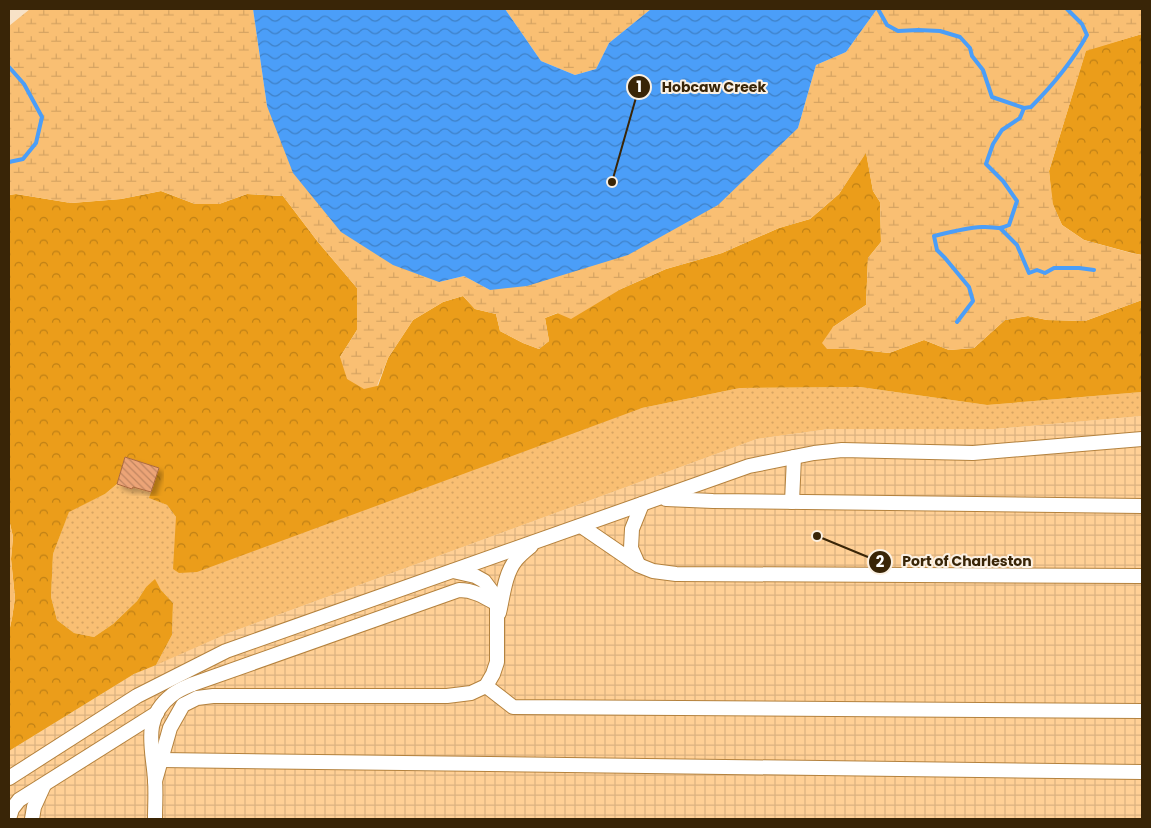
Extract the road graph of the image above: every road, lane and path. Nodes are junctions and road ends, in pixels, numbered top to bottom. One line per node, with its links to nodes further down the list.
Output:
1 (1142, 439): 2 (street)
2 (794, 457): 3 (street); 4 (street)
3 (658, 499): 4 (street); 5 (street)
4 (792, 502): 6 (street)
5 (642, 504): 7 (street); 9 (street)
6 (1142, 506)
7 (581, 526): 8 (street); 9 (street)
8 (535, 542): 10 (street); 13 (street)
9 (638, 565): 11 (street)
10 (454, 571): 12 (street); 19 (street)
11 (1142, 576)
12 (497, 604): 13 (street); 16 (street)
13 (497, 623): 14 (street)
14 (486, 686): 15 (street); 17 (street)
15 (1142, 711)
16 (157, 713): 20 (street); 21 (street)
17 (161, 760): 18 (street); 20 (street)
18 (1142, 772)
19 (9, 778)
20 (155, 781): 25 (street)
21 (39, 788): 22 (street); 23 (street); 24 (street)
22 (9, 819)
23 (22, 819)
24 (32, 819)
25 (156, 819)

